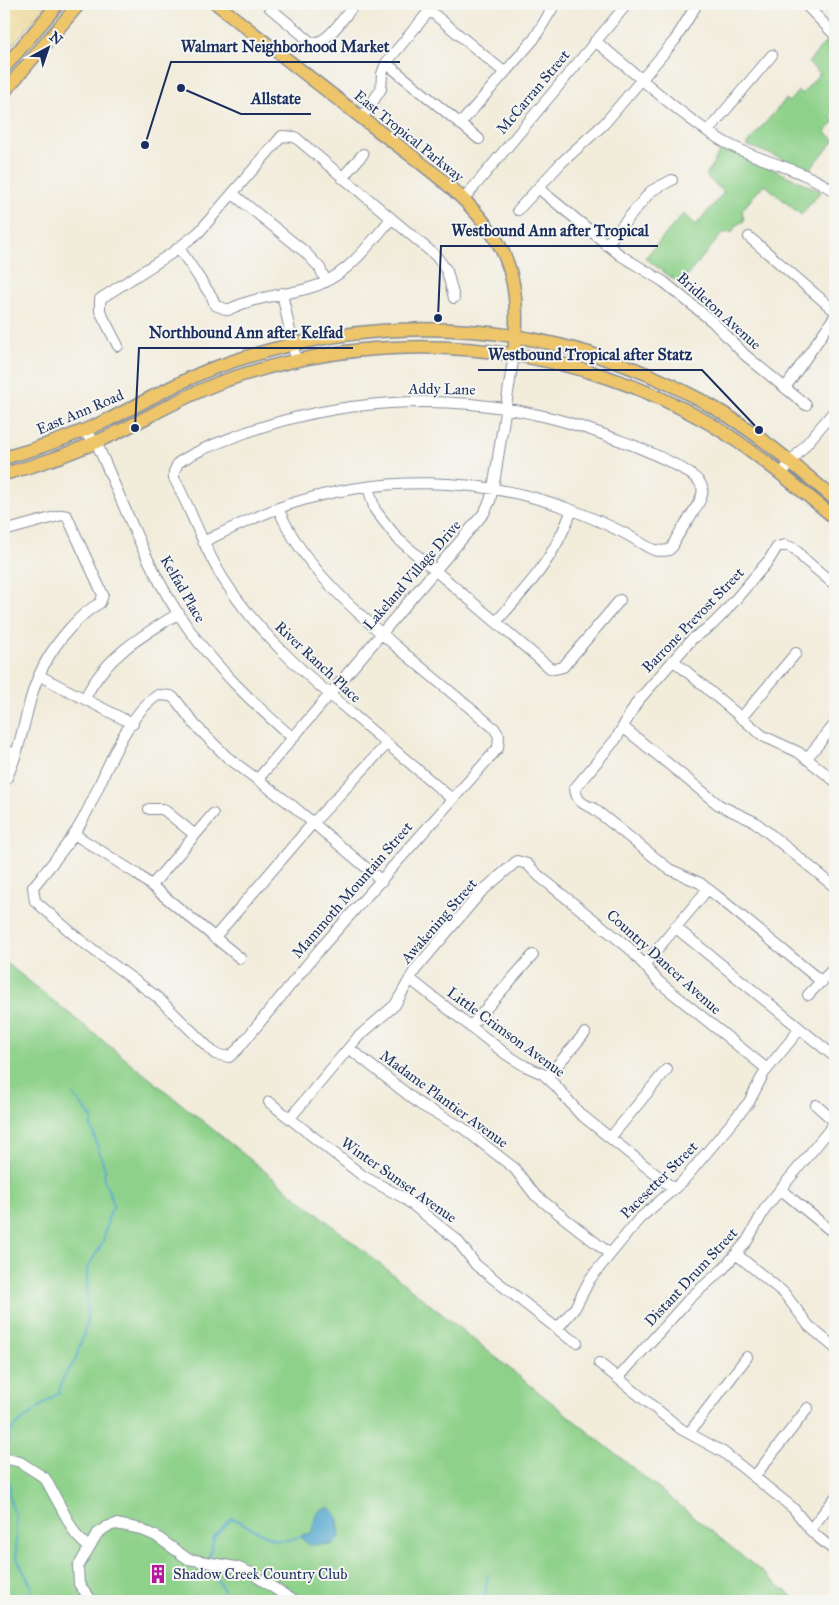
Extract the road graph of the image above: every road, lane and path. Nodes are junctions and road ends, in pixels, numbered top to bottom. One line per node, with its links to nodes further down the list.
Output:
1 (58, 4): 15 (main road)
2 (79, 4): 18 (main road)
3 (217, 4): 19 (main road, East Tropical Parkway)
4 (268, 4): 5 (street)
5 (355, 4)
6 (555, 4): 16 (street)
7 (627, 4): 12 (street, McCarran Street)
8 (697, 4): 17 (street)
9 (805, 4): 11 (street)
10 (432, 7): 14 (street); 16 (street)
11 (835, 35)
12 (595, 41): 17 (street); 29 (street, McCarran Street)
13 (772, 56): 21 (street)
14 (386, 63): 19 (street); 20 (street)
15 (4, 68)
16 (504, 72): 20 (street)
17 (642, 79): 21 (street); 26 (street)
18 (4, 92)
19 (362, 118): 29 (main road, East Tropical Parkway)
20 (460, 124): 22 (street)
21 (708, 131): 27 (street)
22 (479, 139)
23 (363, 154): 24 (street)
24 (342, 178): 28 (street); 31 (street)
25 (672, 180): 33 (street)
26 (538, 188): 30 (street); 33 (street, Bridleton Avenue)
27 (835, 192)
28 (233, 194): 34 (street); 35 (street)
29 (463, 200): 40 (main road, East Tropical Parkway)
30 (518, 210)
31 (391, 219): 35 (street); 37 (street)
32 (749, 237): 38 (street)
33 (606, 244): 45 (street, Bridleton Avenue)
34 (179, 248): 36 (street); 42 (street)
35 (326, 282): 36 (street)
36 (282, 293): 41 (street)
37 (454, 298)
38 (835, 311)
39 (835, 316): 45 (street)
40 (516, 335): 41 (main road, East Ann Road); 43 (main road, East Tropical Parkway); 52 (main road)
41 (293, 344): 44 (street); 49 (main road, East Ann Road)
42 (118, 346)
43 (514, 354): 44 (main road); 47 (street, Lakeland Village Drive); 55 (main road)
44 (296, 360): 50 (main road)
45 (785, 388): 46 (street, Bridleton Avenue)
46 (806, 405)
47 (506, 408): 53 (street, Addy Lane); 57 (street, Lakeland Village Drive); 60 (street, Addy Lane)
48 (835, 410): 52 (street)
49 (82, 431): 50 (street, Kelfad Place); 51 (main road, East Ann Road)
50 (96, 442): 54 (main road); 67 (street, Kelfad Place)
51 (4, 458)
52 (791, 462): 55 (street); 58 (main road)
53 (176, 467): 63 (street, River Ranch Place)
54 (4, 474)
55 (781, 474): 61 (main road)
56 (368, 486): 57 (street); 59 (street); 64 (street)
57 (492, 488): 60 (street); 64 (street, Lakeland Village Drive)
58 (835, 499)
59 (278, 508): 63 (street); 69 (street)
60 (572, 510): 68 (street)
61 (835, 518)
62 (4, 531): 72 (street)
63 (203, 542): 73 (street, River Ranch Place)
64 (434, 570): 68 (street); 69 (street, Lakeland Village Drive)
65 (835, 585): 71 (street, Barrone Prevost Street)
66 (620, 600): 68 (street)
67 (179, 613): 74 (street); 79 (street, Kelfad Place)
68 (496, 622)
69 (381, 633): 73 (street, Lakeland Village Drive); 87 (street, Mammoth Mountain Street)
70 (796, 653): 75 (street)
71 (673, 660): 75 (street); 78 (street, Barrone Prevost Street)
72 (40, 676): 74 (street); 82 (street)
73 (330, 695): 79 (street, Lakeland Village Drive); 80 (street, River Ranch Place)
74 (85, 698): 76 (street)
75 (741, 718): 83 (street)
76 (133, 724): 84 (street); 91 (street)
77 (835, 724): 83 (street)
78 (623, 726): 96 (street); 97 (street, Barrone Prevost Street)
79 (293, 738): 84 (street, Lakeland Village Drive)
80 (386, 744): 87 (street, River Ranch Place); 90 (street)
81 (4, 750): 82 (street)
82 (16, 754): 86 (street)
83 (807, 758): 85 (street)
84 (257, 780): 90 (street)
85 (835, 781)
86 (4, 783)
87 (452, 799): 94 (street, Mammoth Mountain Street)
88 (149, 809): 92 (street)
89 (213, 814): 92 (street)
90 (313, 824): 94 (street); 99 (street)
91 (74, 834): 94 (street, Mammoth Mountain Street); 95 (street)
92 (195, 835): 95 (street)
93 (516, 861): 102 (street, Country Dancer Avenue); 104 (street, Awakening Street)
94 (382, 880)
95 (152, 885): 99 (street)
96 (835, 886)
97 (708, 889): 98 (street); 105 (street)
98 (675, 928): 102 (street); 108 (street)
99 (214, 938): 101 (street)
100 (533, 955): 107 (street)
101 (240, 958)
102 (644, 965): 113 (street, Country Dancer Avenue)
103 (835, 967): 105 (street)
104 (410, 979): 107 (street, Little Crimson Avenue); 110 (street, Awakening Street)
105 (822, 982): 106 (street)
106 (808, 994)
107 (470, 1027): 114 (street, Little Crimson Avenue)
108 (800, 1029): 111 (street); 113 (street, Pacesetter Street)
109 (585, 1033): 114 (street)
110 (349, 1048): 117 (street, Awakening Street); 123 (street, Madame Plantier Avenue)
111 (835, 1057)
112 (667, 1069): 119 (street)
113 (767, 1070): 120 (street, Pacesetter Street)
114 (547, 1077): 119 (street, Little Crimson Avenue)
115 (269, 1102): 117 (street, Winter Sunset Avenue)
116 (816, 1105): 118 (street)
117 (290, 1118): 125 (street, Winter Sunset Avenue)
118 (835, 1123): 121 (street, Distant Drum Street)
119 (610, 1138): 120 (street, Little Crimson Avenue)
120 (674, 1189): 123 (street, Pacesetter Street)
121 (780, 1189): 122 (street); 124 (street, Distant Drum Street)
122 (835, 1234)
123 (610, 1254): 125 (street, Pacesetter Street)
124 (736, 1254): 127 (street); 130 (street, Distant Drum Street)
125 (557, 1329): 126 (street, Winter Sunset Avenue)
126 (577, 1342)
127 (835, 1348)
128 (747, 1357): 132 (street)
129 (598, 1363): 130 (street)
130 (618, 1378): 132 (street)
131 (808, 1408): 134 (street)
132 (689, 1434): 134 (street)
133 (4, 1458): 137 (street)
134 (754, 1477): 136 (street)
135 (835, 1498): 136 (street)
136 (810, 1530): 138 (street)
137 (89, 1548): 139 (street); 140 (street)
138 (835, 1551)
139 (92, 1601)
140 (294, 1601)

